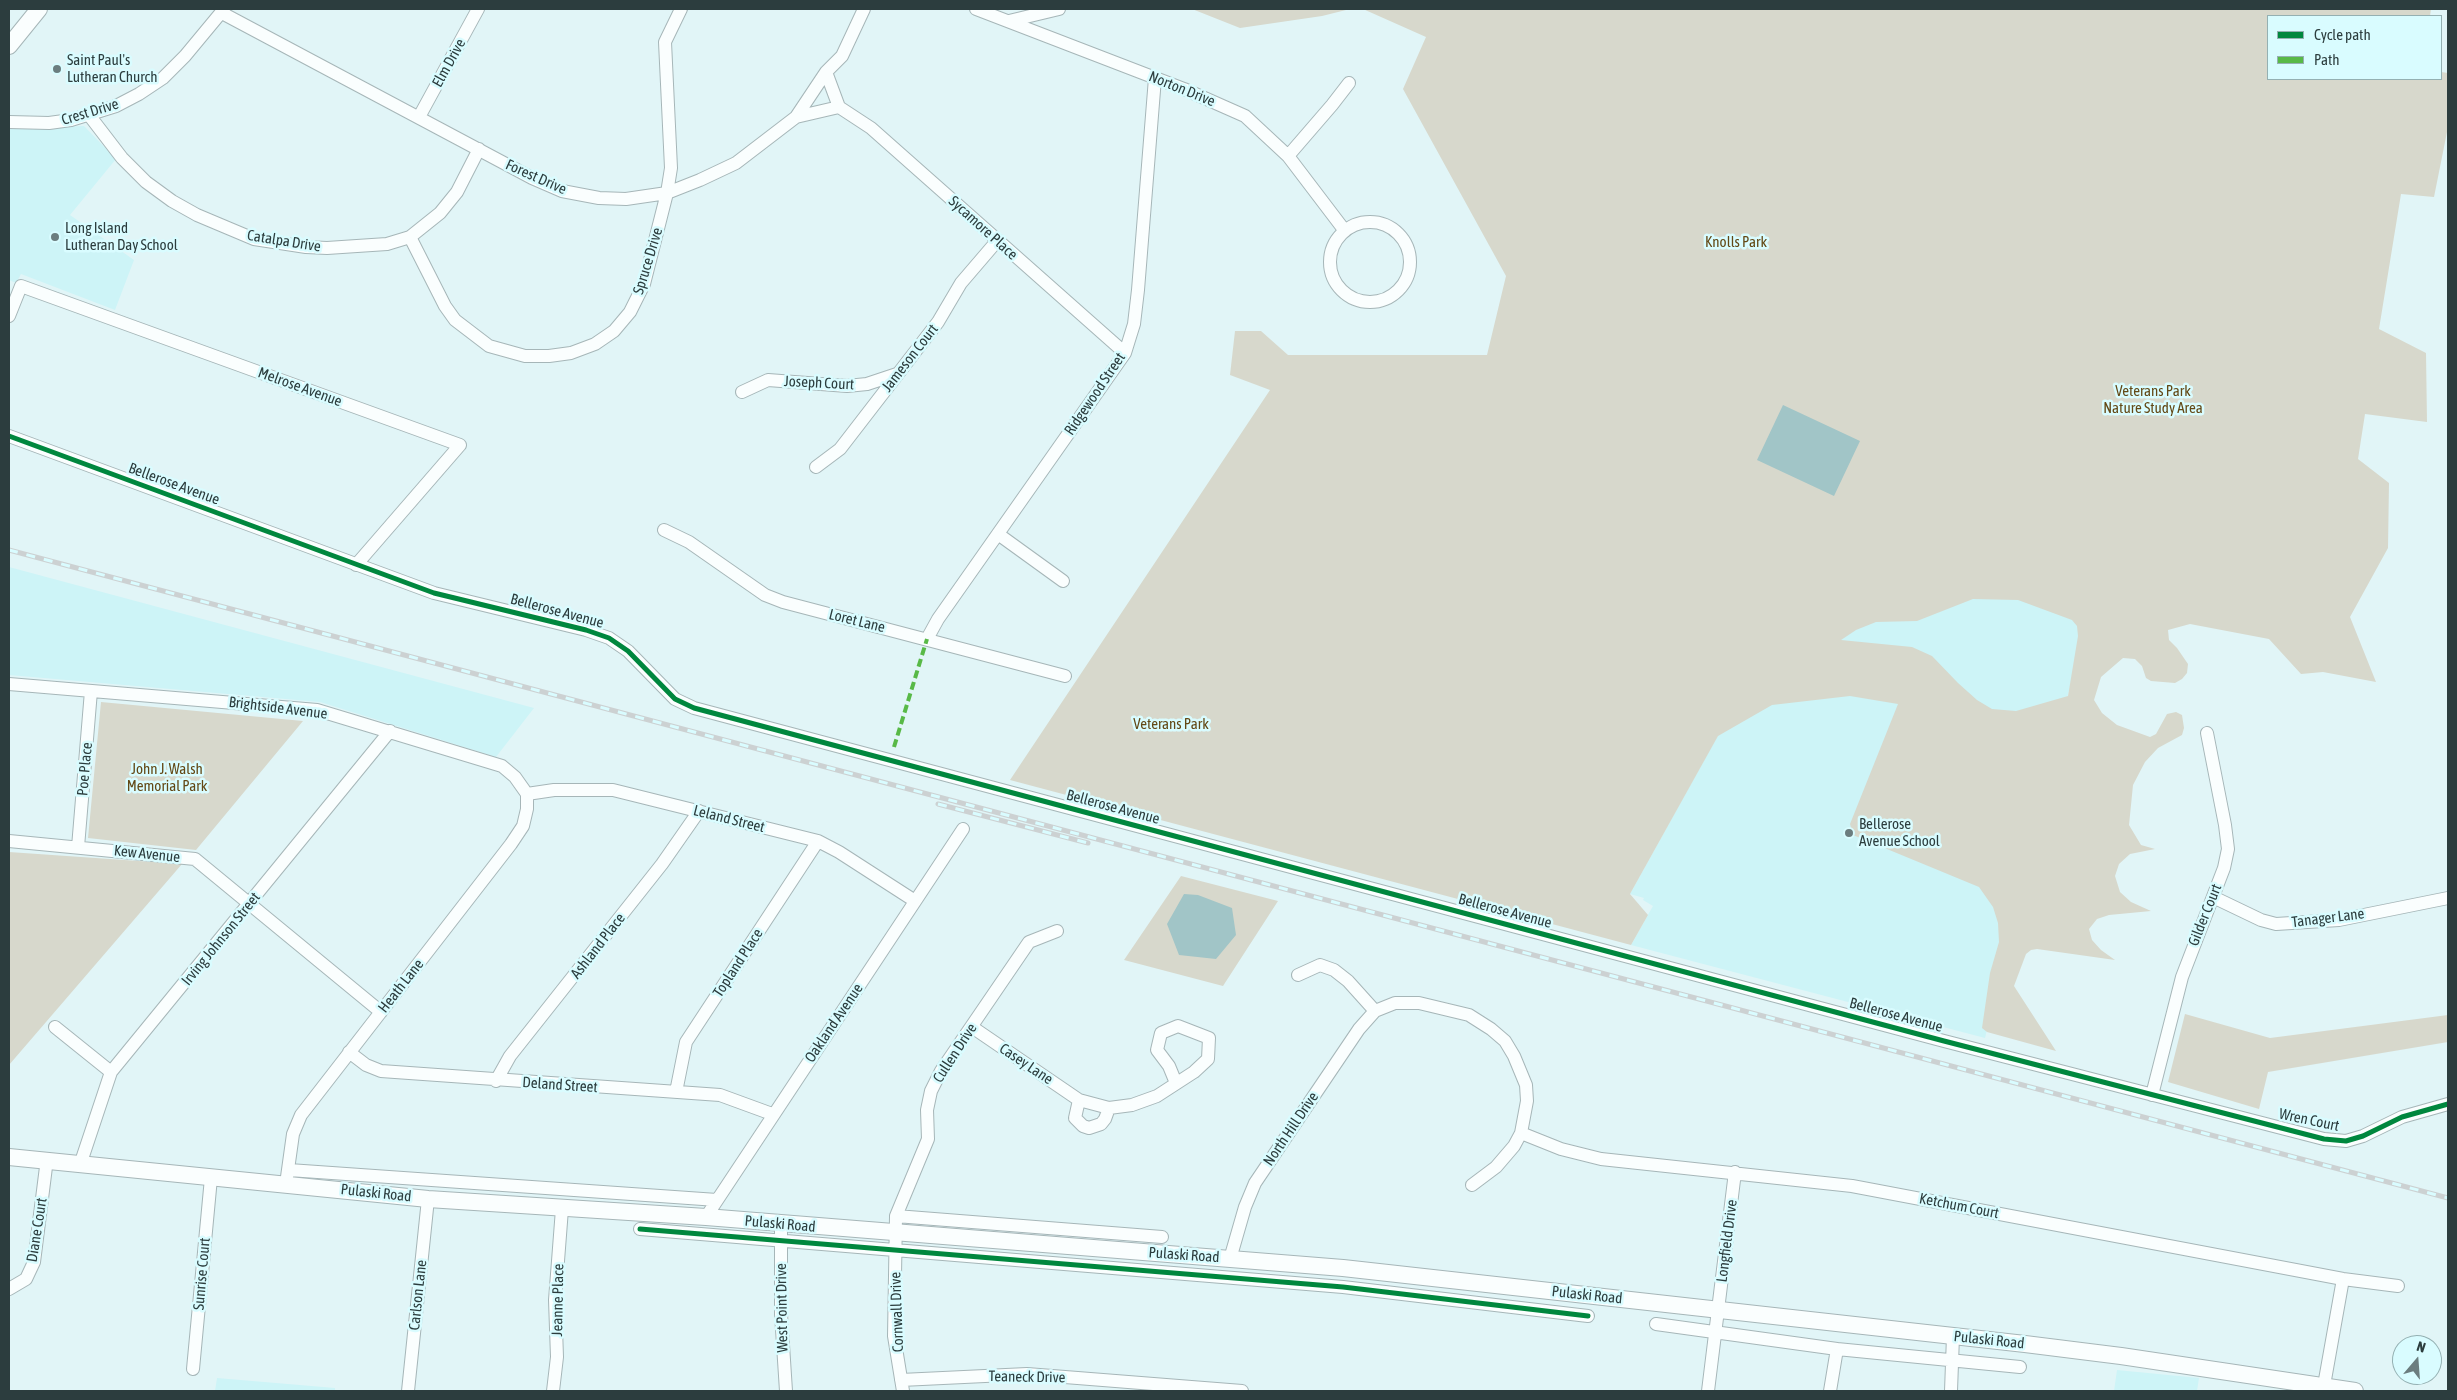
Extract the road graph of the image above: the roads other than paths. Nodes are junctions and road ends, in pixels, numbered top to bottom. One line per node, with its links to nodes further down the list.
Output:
1 (39, 9): 9 (main road)
2 (478, 9): 15 (street, Elm Drive)
3 (681, 9): 20 (street, Spruce Drive)
4 (864, 9): 10 (street, Forest Drive)
5 (976, 9): 8 (street, Norton Drive)
6 (1059, 9): 8 (street)
7 (223, 11): 14 (street, Crest Drive); 15 (street, Forest Drive)
8 (1009, 21): 11 (street, Norton Drive)
9 (9, 46)
10 (826, 72): 13 (street); 16 (street, Forest Drive)
11 (1155, 78): 19 (street, Norton Drive); 25 (street, Ridgewood Street)
12 (1349, 83): 19 (street)
13 (839, 106): 16 (street); 23 (street, Sycamore Place)
14 (89, 115): 17 (street, Crest Drive); 22 (street, Catalpa Drive)
15 (419, 117): 18 (street, Forest Drive)
16 (796, 117): 20 (street, Forest Drive)
17 (9, 122)
18 (479, 149): 20 (street, Forest Drive); 22 (street, Catalpa Drive)
19 (1288, 156): 21 (street, Norton Drive)
20 (667, 193): 22 (street, Spruce Drive)
21 (1346, 231): 21 (street)
22 (410, 237)
23 (997, 241): 25 (street, Sycamore Place); 26 (street, Jameson Court)
24 (9, 316): 32 (street, Melrose Avenue)
25 (1125, 353): 31 (street, Ridgewood Street)
26 (896, 374): 27 (street, Joseph Court); 29 (street, Jameson Court)
27 (742, 392)
28 (9, 436): 32 (street, Bellerose Avenue)
29 (816, 468)
30 (664, 530): 34 (street, Loret Lane)
31 (998, 534): 33 (street); 34 (street, Ridgewood Street)
32 (356, 565): 61 (street, Bellerose Avenue)
33 (1063, 581)
34 (927, 639): 35 (street, Loret Lane)
35 (1065, 676)
36 (9, 684): 37 (street, Brightside Avenue)
37 (91, 690): 38 (street, Brightside Avenue); 45 (street, Poe Place)
38 (390, 731): 40 (street, Brightside Avenue); 49 (street, Irving Johnson Street)
39 (2207, 733): 46 (street, Gilder Court)
40 (527, 794): 41 (street, Leland Street); 53 (street, Heath Lane)
41 (699, 811): 44 (street, Leland Street); 58 (street, Ashland Place)
42 (963, 829): 48 (street, Oakland Avenue)
43 (9, 841): 45 (street, Kew Avenue)
44 (818, 841): 48 (street, Leland Street); 60 (street, Topland Place)
45 (78, 847): 49 (street, Kew Avenue)
46 (2213, 897): 47 (street, Tanager Lane); 61 (street, Gilder Court)
47 (2448, 898)
48 (916, 901): 65 (street, Oakland Avenue)
49 (250, 903): 53 (street, Kew Avenue); 57 (street, Irving Johnson Street)
50 (1057, 930): 55 (street, Cullen Drive)
51 (1298, 975): 52 (street)
52 (1375, 1010): 67 (street); 86 (street, North Hill Drive)
53 (381, 1012): 56 (street, Heath Lane)
54 (55, 1027): 57 (street)
55 (972, 1027): 62 (street, Casey Lane); 78 (street, Cullen Drive)
56 (350, 1052): 58 (street, Deland Street); 72 (street, Heath Lane)
57 (110, 1072): 70 (street, Irving Johnson Street)
58 (496, 1080): 60 (street, Deland Street)
59 (1176, 1083): 59 (street, Casey Lane); 64 (street, Casey Lane)
60 (676, 1092): 65 (street, Deland Street)
61 (2152, 1095): 66 (street, Bellerose Avenue)
62 (1079, 1100): 64 (street, Casey Lane); 64 (street)
63 (2448, 1104): 66 (street, Wren Court)
64 (1109, 1108)
65 (772, 1114): 76 (street, Oakland Avenue)
66 (2248, 1119)
67 (1521, 1133): 71 (street, Ketchum Court); 74 (street)
68 (9, 1156): 69 (main road, Pulaski Road)
69 (46, 1159): 70 (main road, Pulaski Road); 91 (street, Diane Court)
70 (81, 1162): 73 (main road, Pulaski Road)
71 (1735, 1172): 88 (street, Ketchum Court); 94 (street, Longfield Drive)
72 (288, 1177): 73 (main road, Pulaski Road); 75 (main road, Pulaski Road); 76 (street)
73 (211, 1178): 102 (street, Sunrise Court)
74 (1472, 1185)
75 (428, 1198): 77 (main road, Pulaski Road); 106 (street, Carlson Lane)
76 (717, 1200): 79 (street, Oakland Avenue)
77 (562, 1209): 79 (main road, Pulaski Road); 107 (street, Jeanne Place)
78 (896, 1216): 82 (street, Cullen Drive); 83 (street)
79 (706, 1217): 80 (main road, Pulaski Road)
80 (781, 1224): 82 (main road, Pulaski Road); 84 (street, West Point Drive)
81 (640, 1229): 84 (street)
82 (896, 1233): 85 (street, Cornwall Drive); 86 (main road, Pulaski Road)
83 (1162, 1237)
84 (782, 1241): 85 (street); 108 (street, West Point Drive)
85 (896, 1251): 90 (street); 103 (street, Cornwall Drive)
86 (1230, 1259): 87 (main road, Pulaski Road)
87 (1343, 1268): 90 (street); 92 (main road, Pulaski Road)
88 (2343, 1279): 89 (street, Ketchum Court); 105 (street)
89 (2398, 1286)
90 (1343, 1287): 93 (street)
91 (9, 1289)
92 (1535, 1290): 93 (street); 94 (main road, Pulaski Road)
93 (1533, 1310): 95 (street)
94 (1719, 1310): 97 (street, Longfield Drive); 98 (main road, Pulaski Road)
95 (1588, 1316)
96 (1656, 1324): 97 (street)
97 (1716, 1332): 99 (street); 110 (street, Longfield Drive)
98 (1953, 1336): 100 (street); 105 (main road, Pulaski Road)
99 (1837, 1349): 100 (street); 111 (street)
100 (1952, 1359): 101 (street); 112 (street)
101 (2020, 1367)
102 (193, 1369)
103 (902, 1386): 104 (street, Teaneck Drive)
104 (1182, 1388): 109 (street, Teaneck Drive)
105 (2324, 1389): 113 (main road, Pulaski Road)
106 (408, 1391)
107 (553, 1391)
108 (786, 1391)
109 (1242, 1391)
110 (1708, 1391)
111 (1830, 1391)
112 (1950, 1391)
113 (2355, 1391)

